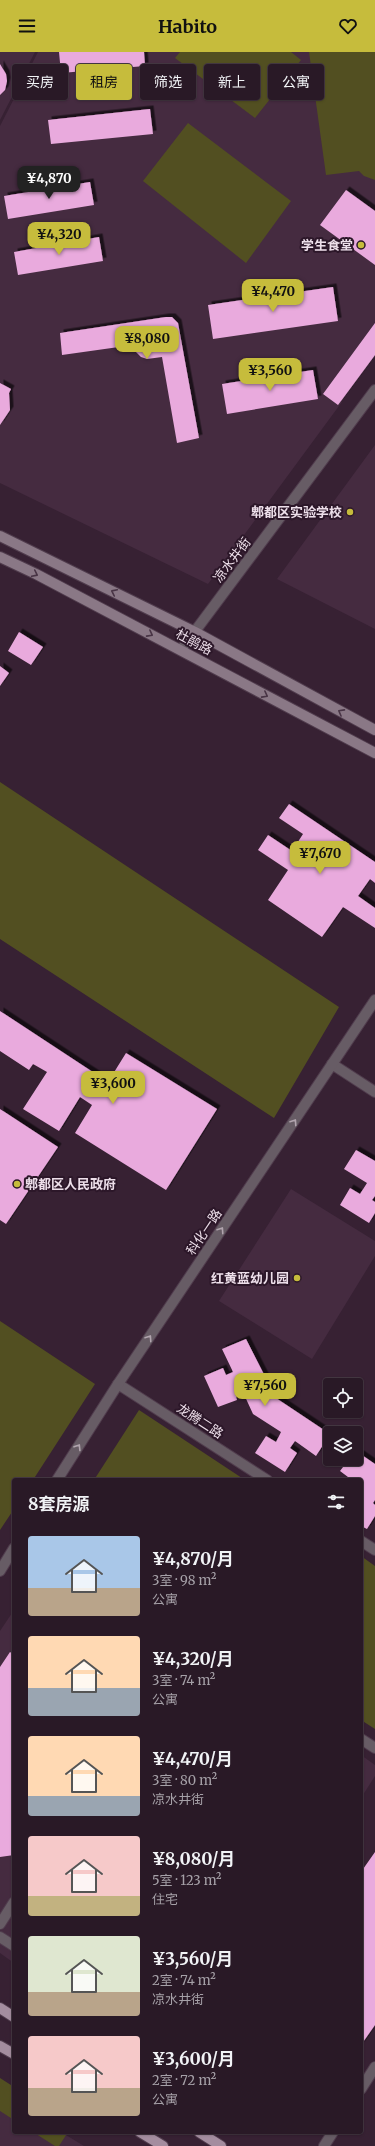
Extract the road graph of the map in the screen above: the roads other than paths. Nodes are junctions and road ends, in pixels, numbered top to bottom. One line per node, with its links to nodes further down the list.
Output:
1 (375, 390): 4 (street, 凉水井街)
2 (0, 536): 4 (main road, 杜鹃路, one-way to 2)
3 (0, 557): 5 (main road, 杜鹃路, one-way to 5)
4 (195, 632): 5 (street, 凉水井街); 6 (main road, 杜鹃路, one-way to 4)
5 (181, 650): 7 (main road, 杜鹃路, one-way to 7)
6 (375, 730)
7 (375, 753)
8 (375, 1000): 9 (street, 科化一路)
9 (332, 1064): 10 (street); 11 (street, 科化一路, one-way to 9)
10 (375, 1092)
11 (118, 1384): 12 (street, 科化一路, one-way to 11); 13 (street, 龙腾二路)
12 (58, 1478)
13 (264, 1478)
14 (363, 1541): 15 (street)
15 (375, 1550)
16 (12, 1551): 17 (street)
17 (0, 1571)
18 (363, 1740): 19 (street)
19 (375, 1748)
20 (12, 1905): 21 (street)
21 (0, 1924)
22 (0, 1937): 23 (street)
23 (12, 1945)
24 (0, 2008): 25 (main road)
25 (12, 2016)
26 (0, 2046): 27 (main road)
27 (12, 2053)
28 (375, 2067): 29 (street)
29 (363, 2086)
30 (143, 2134): 33 (main road)
31 (202, 2134): 34 (main road)
32 (332, 2134): 35 (street)
33 (163, 2146)
34 (221, 2146)
35 (324, 2146)

